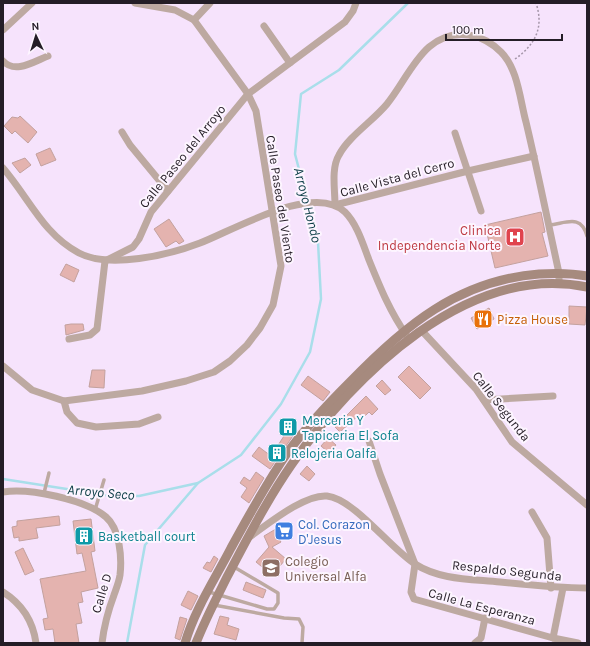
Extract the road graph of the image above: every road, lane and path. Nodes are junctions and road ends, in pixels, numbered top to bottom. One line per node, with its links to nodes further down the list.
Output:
1 (32, 3): 8 (street)
2 (135, 3): 6 (street)
3 (210, 3): 6 (street)
4 (356, 3): 11 (street, Calle Paseo del Arroyo)
5 (536, 3): 12 (path)
6 (194, 20): 13 (street, Calle Paseo del Viento)
7 (264, 26): 11 (street)
8 (3, 30)
9 (48, 56): 10 (street)
10 (3, 61)
11 (290, 63): 13 (street, Calle Paseo del Arroyo)
12 (509, 64): 16 (street, Calle Vista del Cerro); 20 (street, Calle Vista del Cerro)
13 (248, 94): 19 (street, Calle Paseo del Arroyo); 22 (street, Calle Paseo del Viento)
14 (122, 132): 19 (street)
15 (455, 133): 18 (street)
16 (534, 156): 18 (street, Calle Vista del Cerro); 23 (street, Calle Vista del Cerro)
17 (3, 168): 25 (street)
18 (468, 171): 20 (street, Calle Vista del Cerro); 21 (street)
19 (168, 191): 25 (street, Calle Paseo del Arroyo)
20 (335, 205): 22 (street); 30 (street)
21 (481, 211)
22 (272, 212): 25 (street); 37 (street, Calle Paseo del Viento)
23 (549, 225): 24 (lane); 26 (street, Calle Vista del Cerro)
24 (587, 236)
25 (105, 261): 32 (street)
26 (559, 273): 27 (main road); 28 (street, Calle Vista del Cerro); 30 (main road)
27 (587, 276)
28 (559, 283): 29 (main road); 31 (main road)
29 (587, 287)
30 (403, 331): 33 (street); 54 (main road)
31 (422, 331): 33 (main road); 36 (street, Calle Segunda)
32 (69, 339)
33 (410, 340): 47 (main road)
34 (3, 366): 37 (street, Calle Paseo del Viento)
35 (553, 396): 36 (street)
36 (484, 400): 44 (street, Calle Segunda)
37 (64, 402): 38 (street)
38 (158, 417)
39 (370, 441): 48 (street)
40 (49, 473): 43 (lane)
41 (104, 480): 45 (lane)
42 (3, 492): 43 (street, Calle D)
43 (44, 492): 45 (street, Calle D)
44 (587, 505)
45 (95, 510): 60 (street, Calle D)
46 (532, 512): 50 (street)
47 (246, 539): 48 (street, Respaldo Segunda); 49 (main road)
48 (415, 564): 50 (street, Respaldo Segunda); 57 (street, Calle La Esperanza)
49 (233, 566): 55 (main road); 55 (lane)
50 (551, 588): 51 (street, Respaldo Segunda)
51 (563, 588): 52 (street, Respaldo Segunda); 58 (street)
52 (587, 588)
53 (3, 592): 59 (street)
54 (208, 592): 55 (lane); 61 (main road)
55 (217, 596): 56 (main road)
56 (212, 605): 62 (main road); 63 (lane)
57 (485, 618): 58 (street, Calle La Esperanza); 64 (street)
58 (553, 638): 65 (street, Calle La Esperanza)
59 (36, 643)
60 (102, 643)
61 (185, 643)
62 (196, 643)
63 (302, 643)
64 (475, 643)
65 (578, 643)

